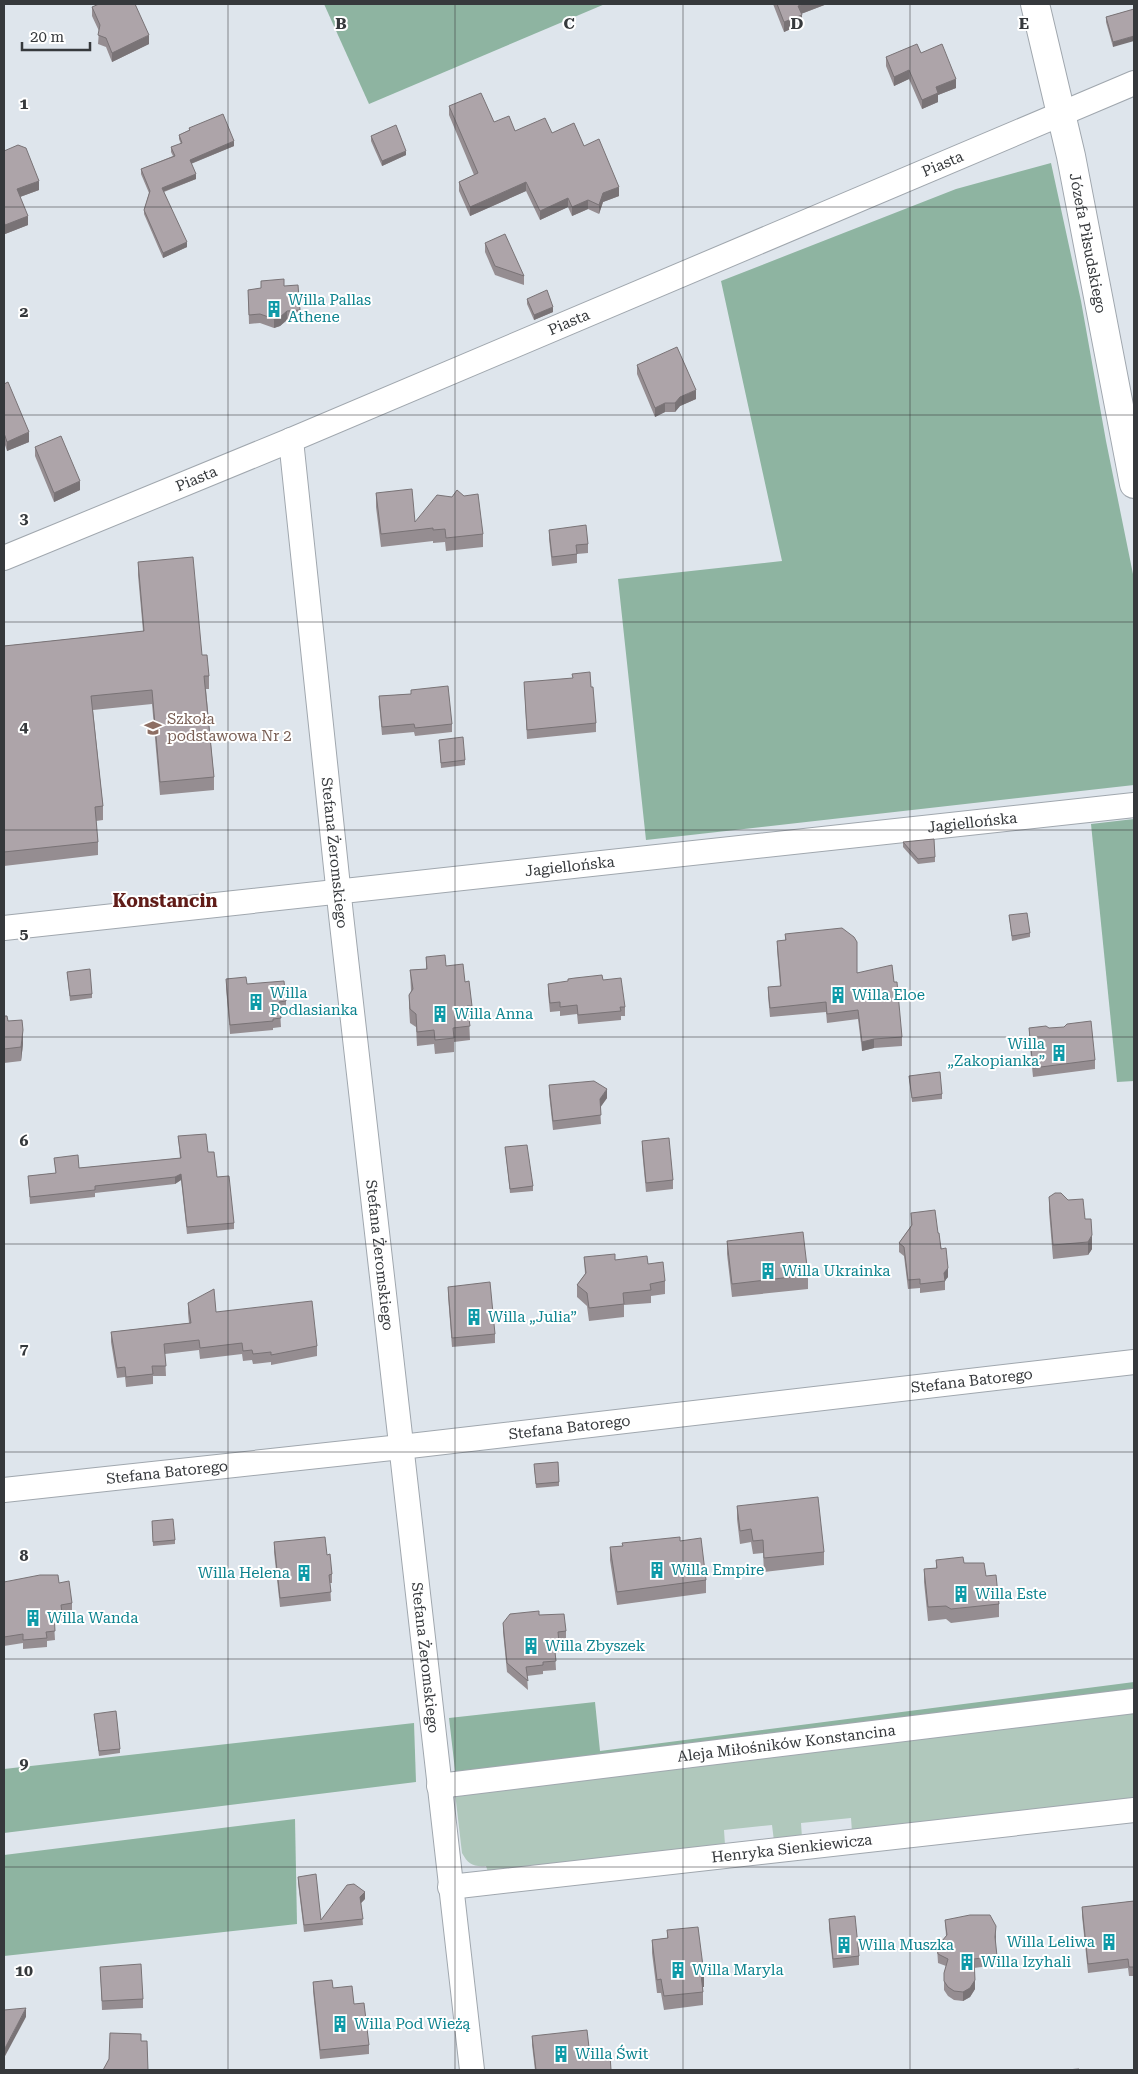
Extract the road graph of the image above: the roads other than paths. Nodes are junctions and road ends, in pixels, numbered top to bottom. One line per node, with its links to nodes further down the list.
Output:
1 (1035, 4): 3 (street, Józefa Piłsudskiego)
2 (1134, 83): 3 (street, Piasta)
3 (1061, 115): 4 (street, Piasta); 5 (street, Józefa Piłsudskiego)
4 (291, 440): 6 (street, Piasta); 8 (street, Stefana Żeromskiego)
5 (1134, 484)
6 (4, 558)
7 (1134, 805): 8 (street, Jagiellońska)
8 (338, 890): 9 (street, Jagiellońska); 11 (street, Stefana Żeromskiego)
9 (4, 928)
10 (1134, 1362): 11 (street, Stefana Batorego)
11 (402, 1447): 12 (street, Stefana Batorego); 14 (street, Stefana Żeromskiego)
12 (4, 1490)
13 (1134, 1701): 14 (street, Aleja Miłośników Konstancina)
14 (439, 1786): 16 (street, Stefana Żeromskiego)
15 (1134, 1810): 16 (street, Henryka Sienkiewicza)
16 (450, 1887): 17 (street, Stefana Żeromskiego)
17 (472, 2070)

